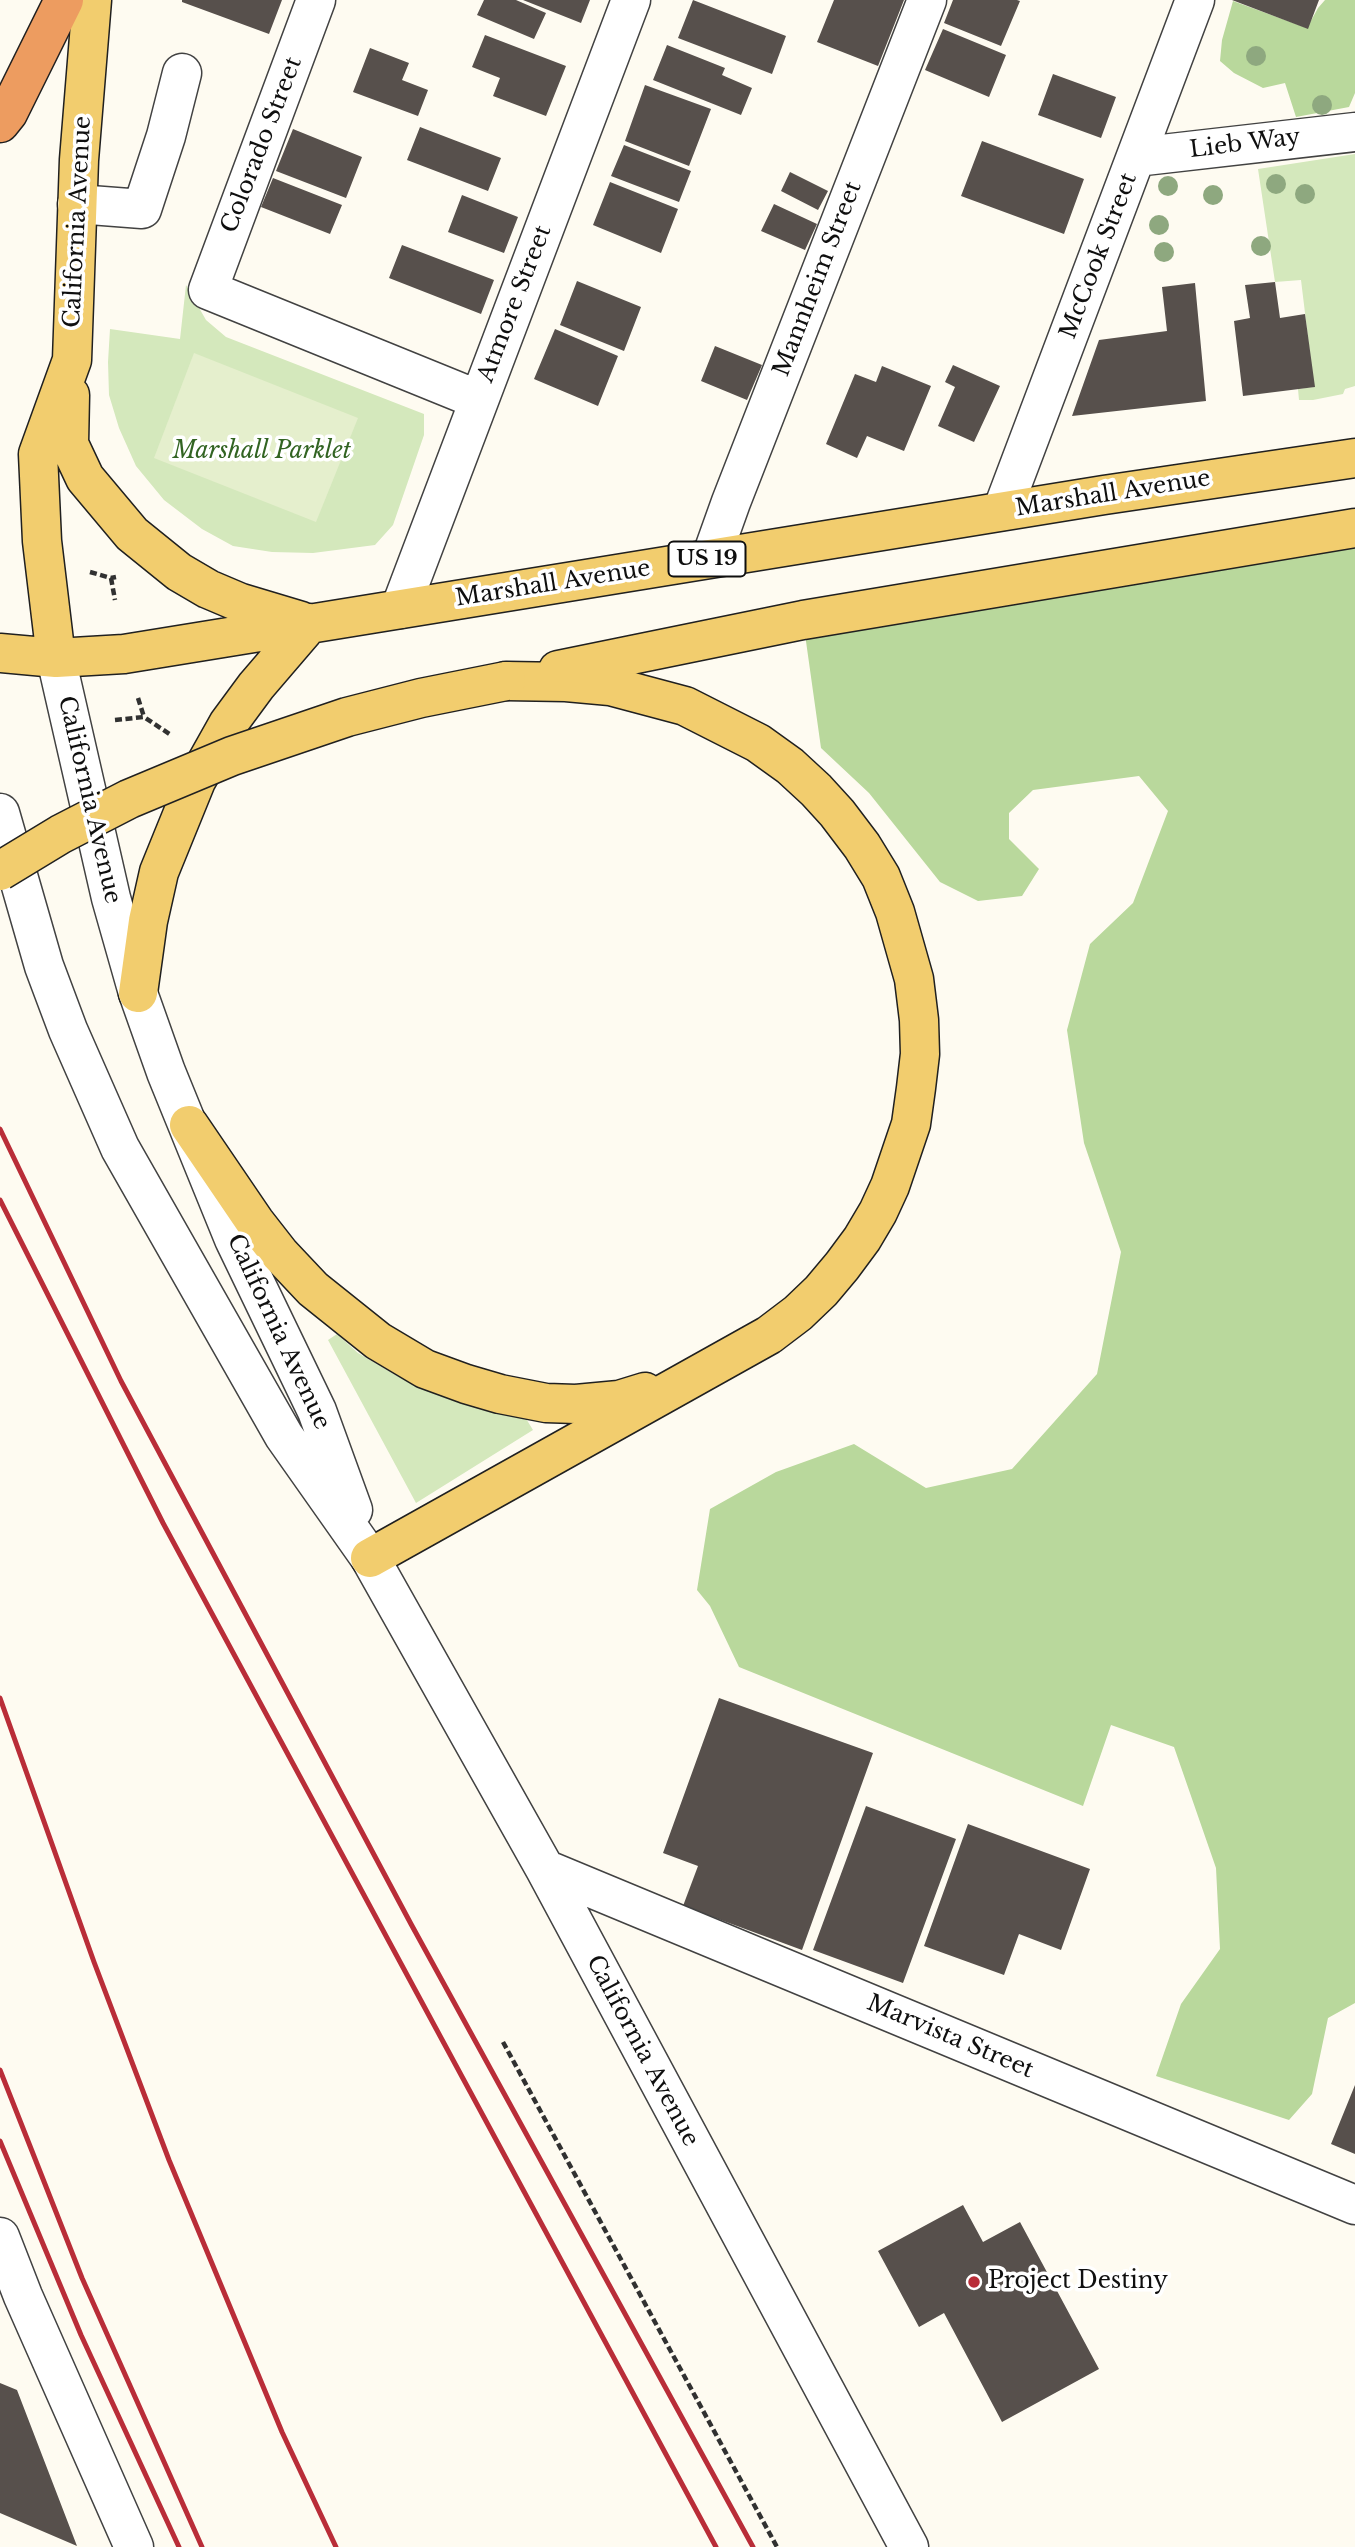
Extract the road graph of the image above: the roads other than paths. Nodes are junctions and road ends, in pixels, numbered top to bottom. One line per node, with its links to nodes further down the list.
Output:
1 (64, 0): 8 (highway)
2 (92, 0): 11 (main road, California Avenue)
3 (316, 0): 13 (street, Colorado Street)
4 (631, 0): 13 (street, Atmore Street)
5 (927, 0): 17 (street, Mannheim Street)
6 (1195, 0): 10 (street, McCook Street)
7 (182, 73): 11 (street)
8 (0, 123)
9 (1355, 132): 10 (street, Lieb Way)
10 (1136, 157): 15 (street, McCook Street)
11 (77, 204): 12 (main road, California Avenue)
12 (72, 360): 19 (main road); 21 (main road, California Avenue)
13 (479, 400): 18 (street, Atmore Street)
14 (1355, 458): 15 (main road, Marshall Avenue / US 19)
15 (1002, 511): 17 (main road, Marshall Avenue / US 19)
16 (1355, 528): 22 (main road)
17 (711, 558): 18 (main road, Marshall Avenue / US 19)
18 (400, 609): 19 (main road, Marshall Avenue / US 19)
19 (310, 624): 21 (main road, Marshall Avenue / US 19); 25 (main road)
20 (0, 653): 21 (main road, Marshall Avenue / US 19)
21 (56, 658): 25 (street, California Avenue)
22 (506, 681): 24 (main road, bridge); 27 (main road)
23 (0, 813): 28 (street, California Avenue)
24 (0, 871)
25 (138, 993): 26 (street, California Avenue)
26 (189, 1125): 27 (main road); 28 (street, California Avenue)
27 (697, 1376): 28 (main road)
28 (370, 1558): 29 (street, California Avenue)
29 (544, 1869): 30 (street, Marvista Street); 33 (street, California Avenue)
30 (1355, 2205)
31 (0, 2237): 32 (street)
32 (134, 2547)
33 (909, 2547)

